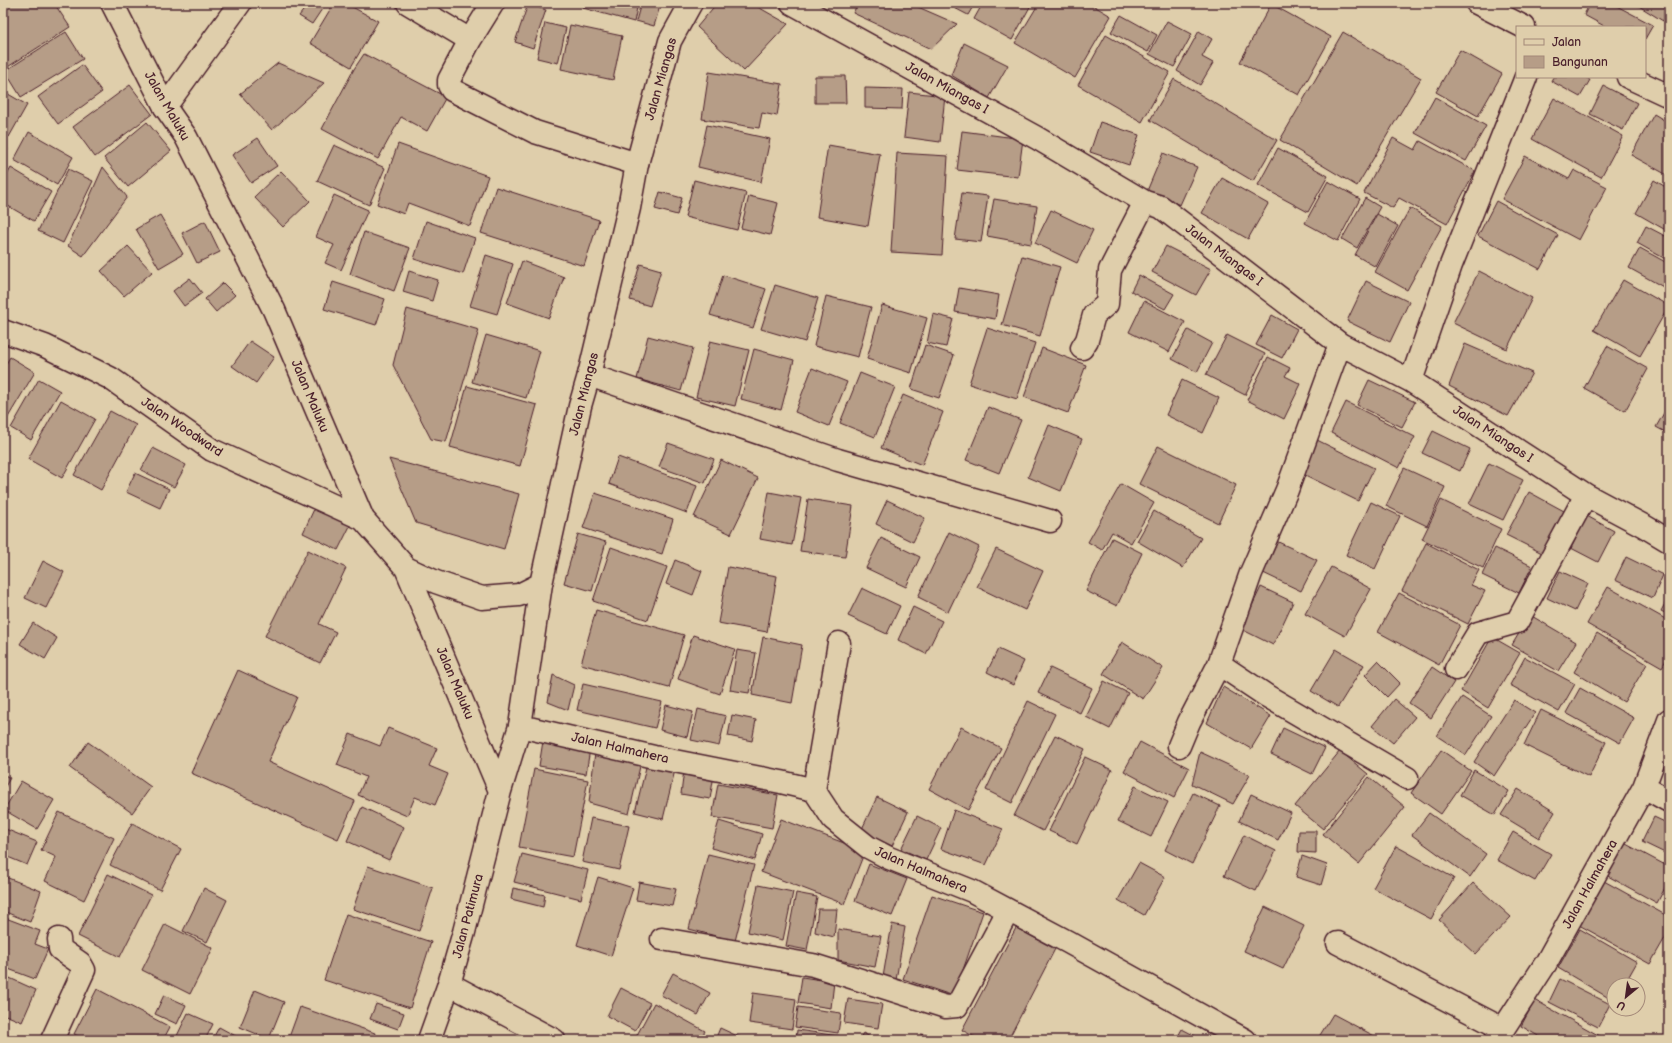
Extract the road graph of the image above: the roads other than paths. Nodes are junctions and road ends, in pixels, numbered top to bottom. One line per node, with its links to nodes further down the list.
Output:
1 (112, 3): 13 (street, Jalan Maluku)
2 (240, 3): 13 (street)
3 (408, 3): 9 (street)
4 (493, 3): 9 (street)
5 (691, 3): 14 (street, Jalan Miangas)
6 (792, 3): 15 (street, Jalan Miangas I)
7 (1477, 3): 8 (street)
8 (1522, 26)
9 (470, 40): 14 (street)
10 (1526, 78): 20 (street)
11 (1631, 78): 12 (street)
12 (1668, 92)
13 (165, 107): 22 (street, Jalan Maluku)
14 (638, 164): 19 (street, Jalan Miangas)
15 (1145, 202): 17 (street, Jalan Miangas I); 18 (street)
16 (3, 331): 22 (street, Jalan Woodward)
17 (1340, 344): 20 (street, Jalan Miangas I); 28 (street)
18 (1082, 348)
19 (588, 375): 23 (street); 26 (street, Jalan Miangas)
20 (1411, 381): 21 (street, Jalan Miangas I)
21 (1586, 494): 24 (street, Jalan Miangas I); 29 (street)
22 (363, 519): 25 (street, Jalan Maluku)
23 (1050, 521)
24 (1669, 541)
25 (406, 568): 26 (street); 36 (street, Jalan Maluku)
26 (540, 584): 31 (street, Jalan Miangas)
27 (839, 643): 35 (street)
28 (1219, 664): 32 (street); 33 (street)
29 (1456, 669)
30 (1669, 720): 34 (street, Jalan Halmahera)
31 (520, 726): 35 (street, Jalan Halmahera); 36 (street, Jalan Miangas)
32 (1179, 746)
33 (1408, 778)
34 (1644, 788): 37 (street); 43 (street, Jalan Halmahera)
35 (814, 790): 38 (street, Jalan Halmahera)
36 (500, 791): 42 (street, Jalan Patimura)
37 (1669, 801)
38 (1008, 911): 40 (street); 47 (street, Jalan Halmahera)
39 (59, 939): 44 (street)
40 (662, 939)
41 (1338, 943): 43 (street)
42 (449, 984): 45 (street, Jalan Patimura); 46 (street)
43 (1500, 1035)
44 (52, 1040)
45 (429, 1040)
46 (554, 1040)
47 (1245, 1040)

